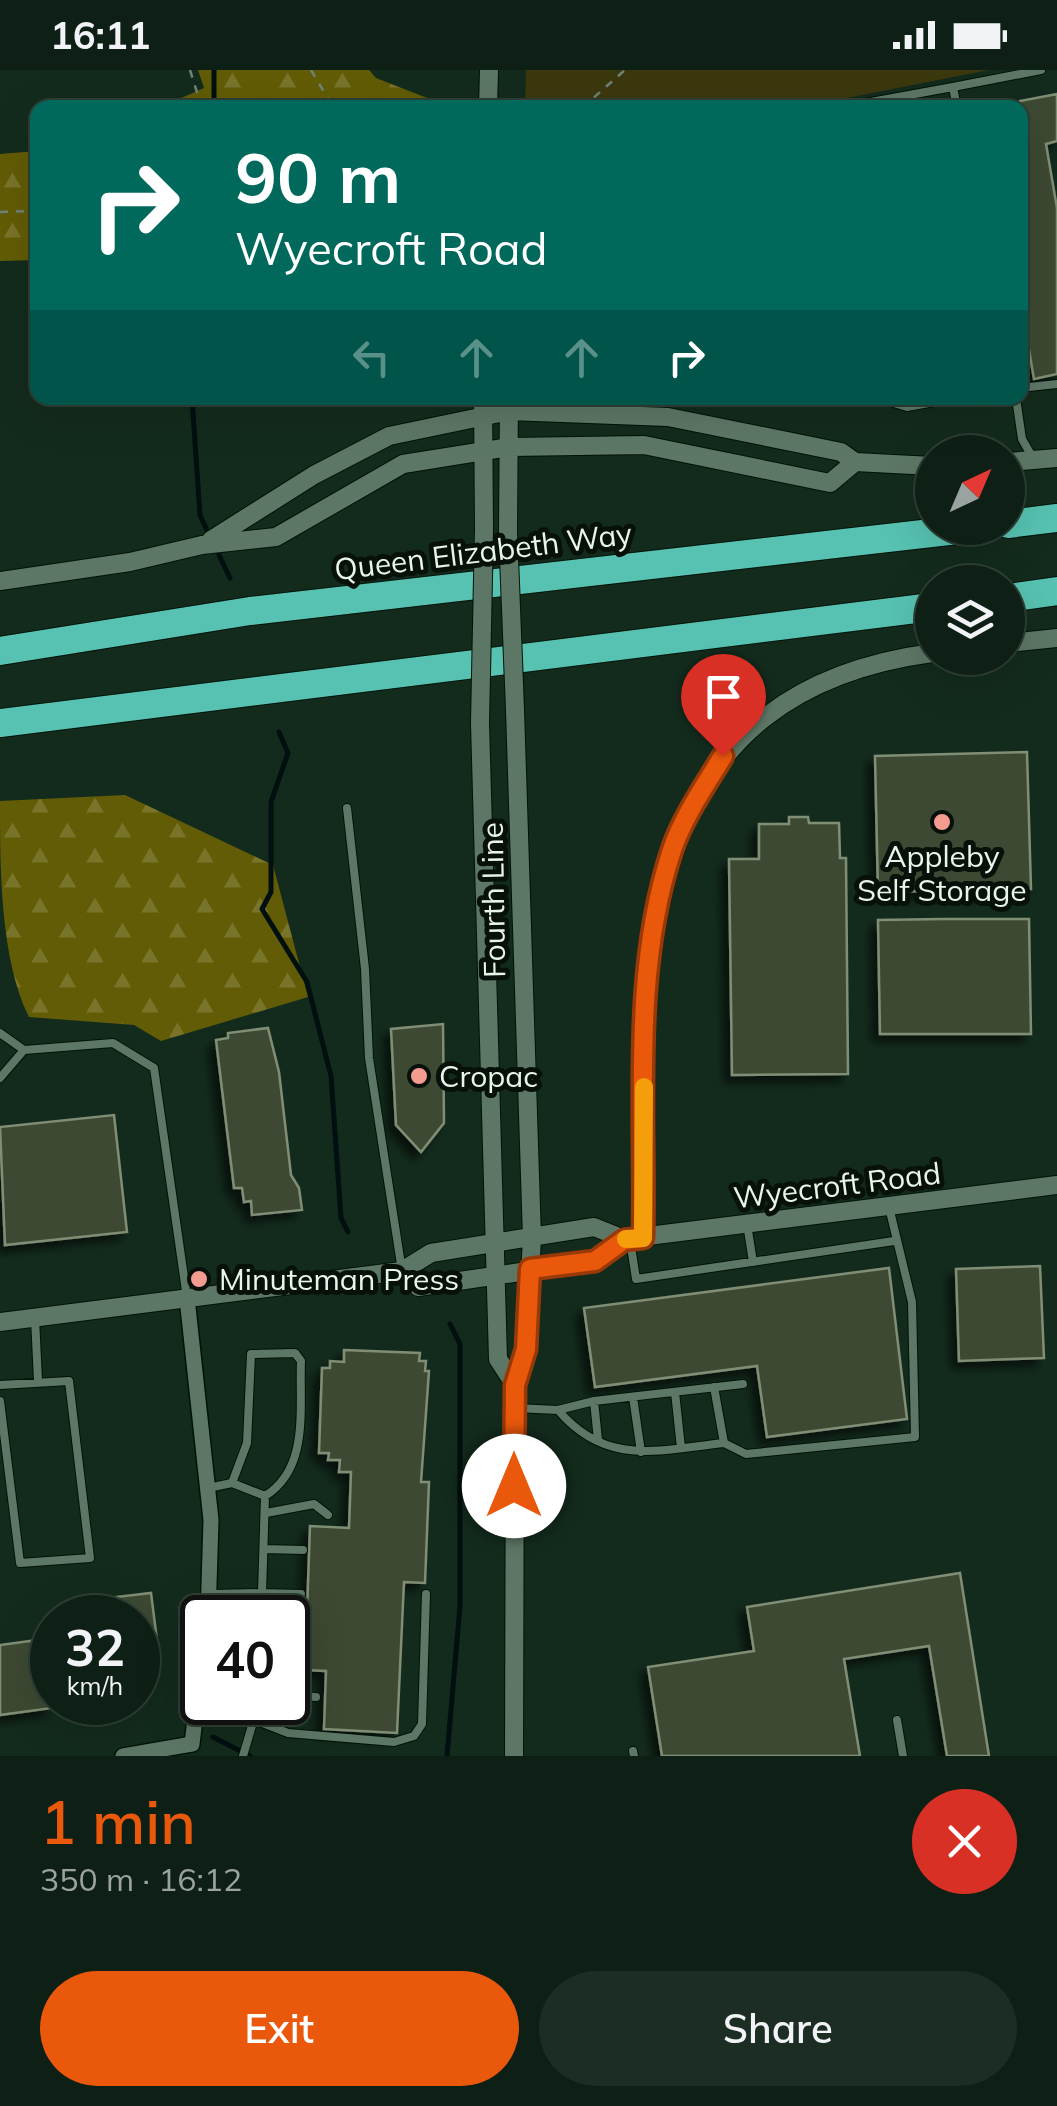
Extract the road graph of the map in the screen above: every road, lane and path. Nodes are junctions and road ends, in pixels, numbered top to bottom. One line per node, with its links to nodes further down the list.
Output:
1 (190, 70): 7 (path)
2 (311, 70): 8 (path)
3 (489, 70): 9 (street)
4 (625, 70): 10 (path)
5 (1041, 70): 6 (lane)
6 (953, 88): 11 (lane); 12 (lane)
7 (199, 100)
8 (329, 100)
9 (488, 100)
10 (591, 100)
11 (884, 100)
12 (955, 100)
13 (30, 211): 14 (path)
14 (0, 212)
15 (1057, 384): 16 (lane)
16 (1028, 387)
17 (509, 405): 21 (street, Fourth Line)
18 (521, 405): 26 (street)
19 (1017, 405): 24 (lane)
20 (484, 407): 22 (street, Fourth Line); 31 (street)
21 (510, 447): 22 (street); 26 (street); 48 (street, Fourth Line, bridge)
22 (484, 450): 31 (street); 51 (street, Fourth Line, bridge)
23 (1057, 458): 24 (street)
24 (1034, 460): 25 (street)
25 (1025, 461)
26 (855, 462): 27 (street)
27 (915, 465)
28 (1057, 518): 29 (highway)
29 (1025, 522)
30 (915, 535): 38 (highway, Queen Elizabeth Way)
31 (202, 545): 32 (street)
32 (0, 581)
33 (1057, 592): 34 (highway)
34 (1025, 596)
35 (915, 609): 40 (highway)
36 (1057, 638): 37 (street)
37 (1025, 642)
38 (0, 651)
39 (915, 655): 49 (street)
40 (0, 723)
41 (347, 808): 54 (lane)
42 (0, 1033): 43 (lane)
43 (24, 1050): 44 (lane); 56 (lane)
44 (0, 1078)
45 (1057, 1186): 46 (street, Wyecroft Road)
46 (888, 1206): 47 (street, Wyecroft Road); 50 (lane)
47 (746, 1224): 49 (street, Wyecroft Road); 52 (lane)
48 (532, 1238): 49 (street, Wyecroft Road); 51 (street, Wyecroft Road); 53 (street, Fourth Line)
49 (632, 1239): 52 (lane); 53 (street, Wyecroft Road)
50 (894, 1240): 52 (lane); 71 (lane)
51 (495, 1243): 54 (street, Wyecroft Road); 55 (street, Fourth Line)
52 (753, 1262)
53 (530, 1269): 55 (street, Wyecroft Road); 62 (street, Fourth Line)
54 (402, 1270): 55 (street, Wyecroft Road); 56 (street)
55 (496, 1276): 62 (street, Fourth Line)
56 (186, 1298): 57 (street); 75 (street)
57 (35, 1318): 58 (street); 59 (lane)
58 (0, 1322)
59 (38, 1381): 61 (lane); 66 (lane)
60 (742, 1384): 63 (lane)
61 (0, 1385)
62 (515, 1385): 68 (street, Fourth Line)
63 (714, 1387): 64 (lane); 71 (lane)
64 (675, 1392): 65 (lane); 72 (lane)
65 (634, 1396): 67 (lane); 73 (lane)
66 (0, 1401)
67 (594, 1401): 69 (lane); 70 (lane)
68 (515, 1408): 69 (lane); 93 (street, Fourth Line)
69 (558, 1410): 70 (lane)
70 (598, 1440): 73 (lane)
71 (724, 1443): 72 (lane)
72 (681, 1448): 73 (lane)
73 (641, 1452)
74 (232, 1483): 75 (lane); 76 (lane); 76 (lane)
75 (208, 1488): 81 (street)
76 (265, 1496): 77 (lane)
77 (266, 1513): 78 (lane); 79 (lane)
78 (328, 1515)
79 (264, 1549): 80 (lane); 82 (lane)
80 (303, 1550)
81 (210, 1594): 82 (lane)
82 (262, 1594): 83 (lane)
83 (301, 1594)
84 (426, 1594): 90 (lane)
85 (310, 1697): 86 (lane)
86 (316, 1697)
87 (897, 1720): 94 (lane)
88 (197, 1725): 91 (street)
89 (254, 1725): 92 (lane)
90 (270, 1725)
91 (123, 1756)
92 (243, 1756)
93 (514, 1756)
94 (903, 1756)

